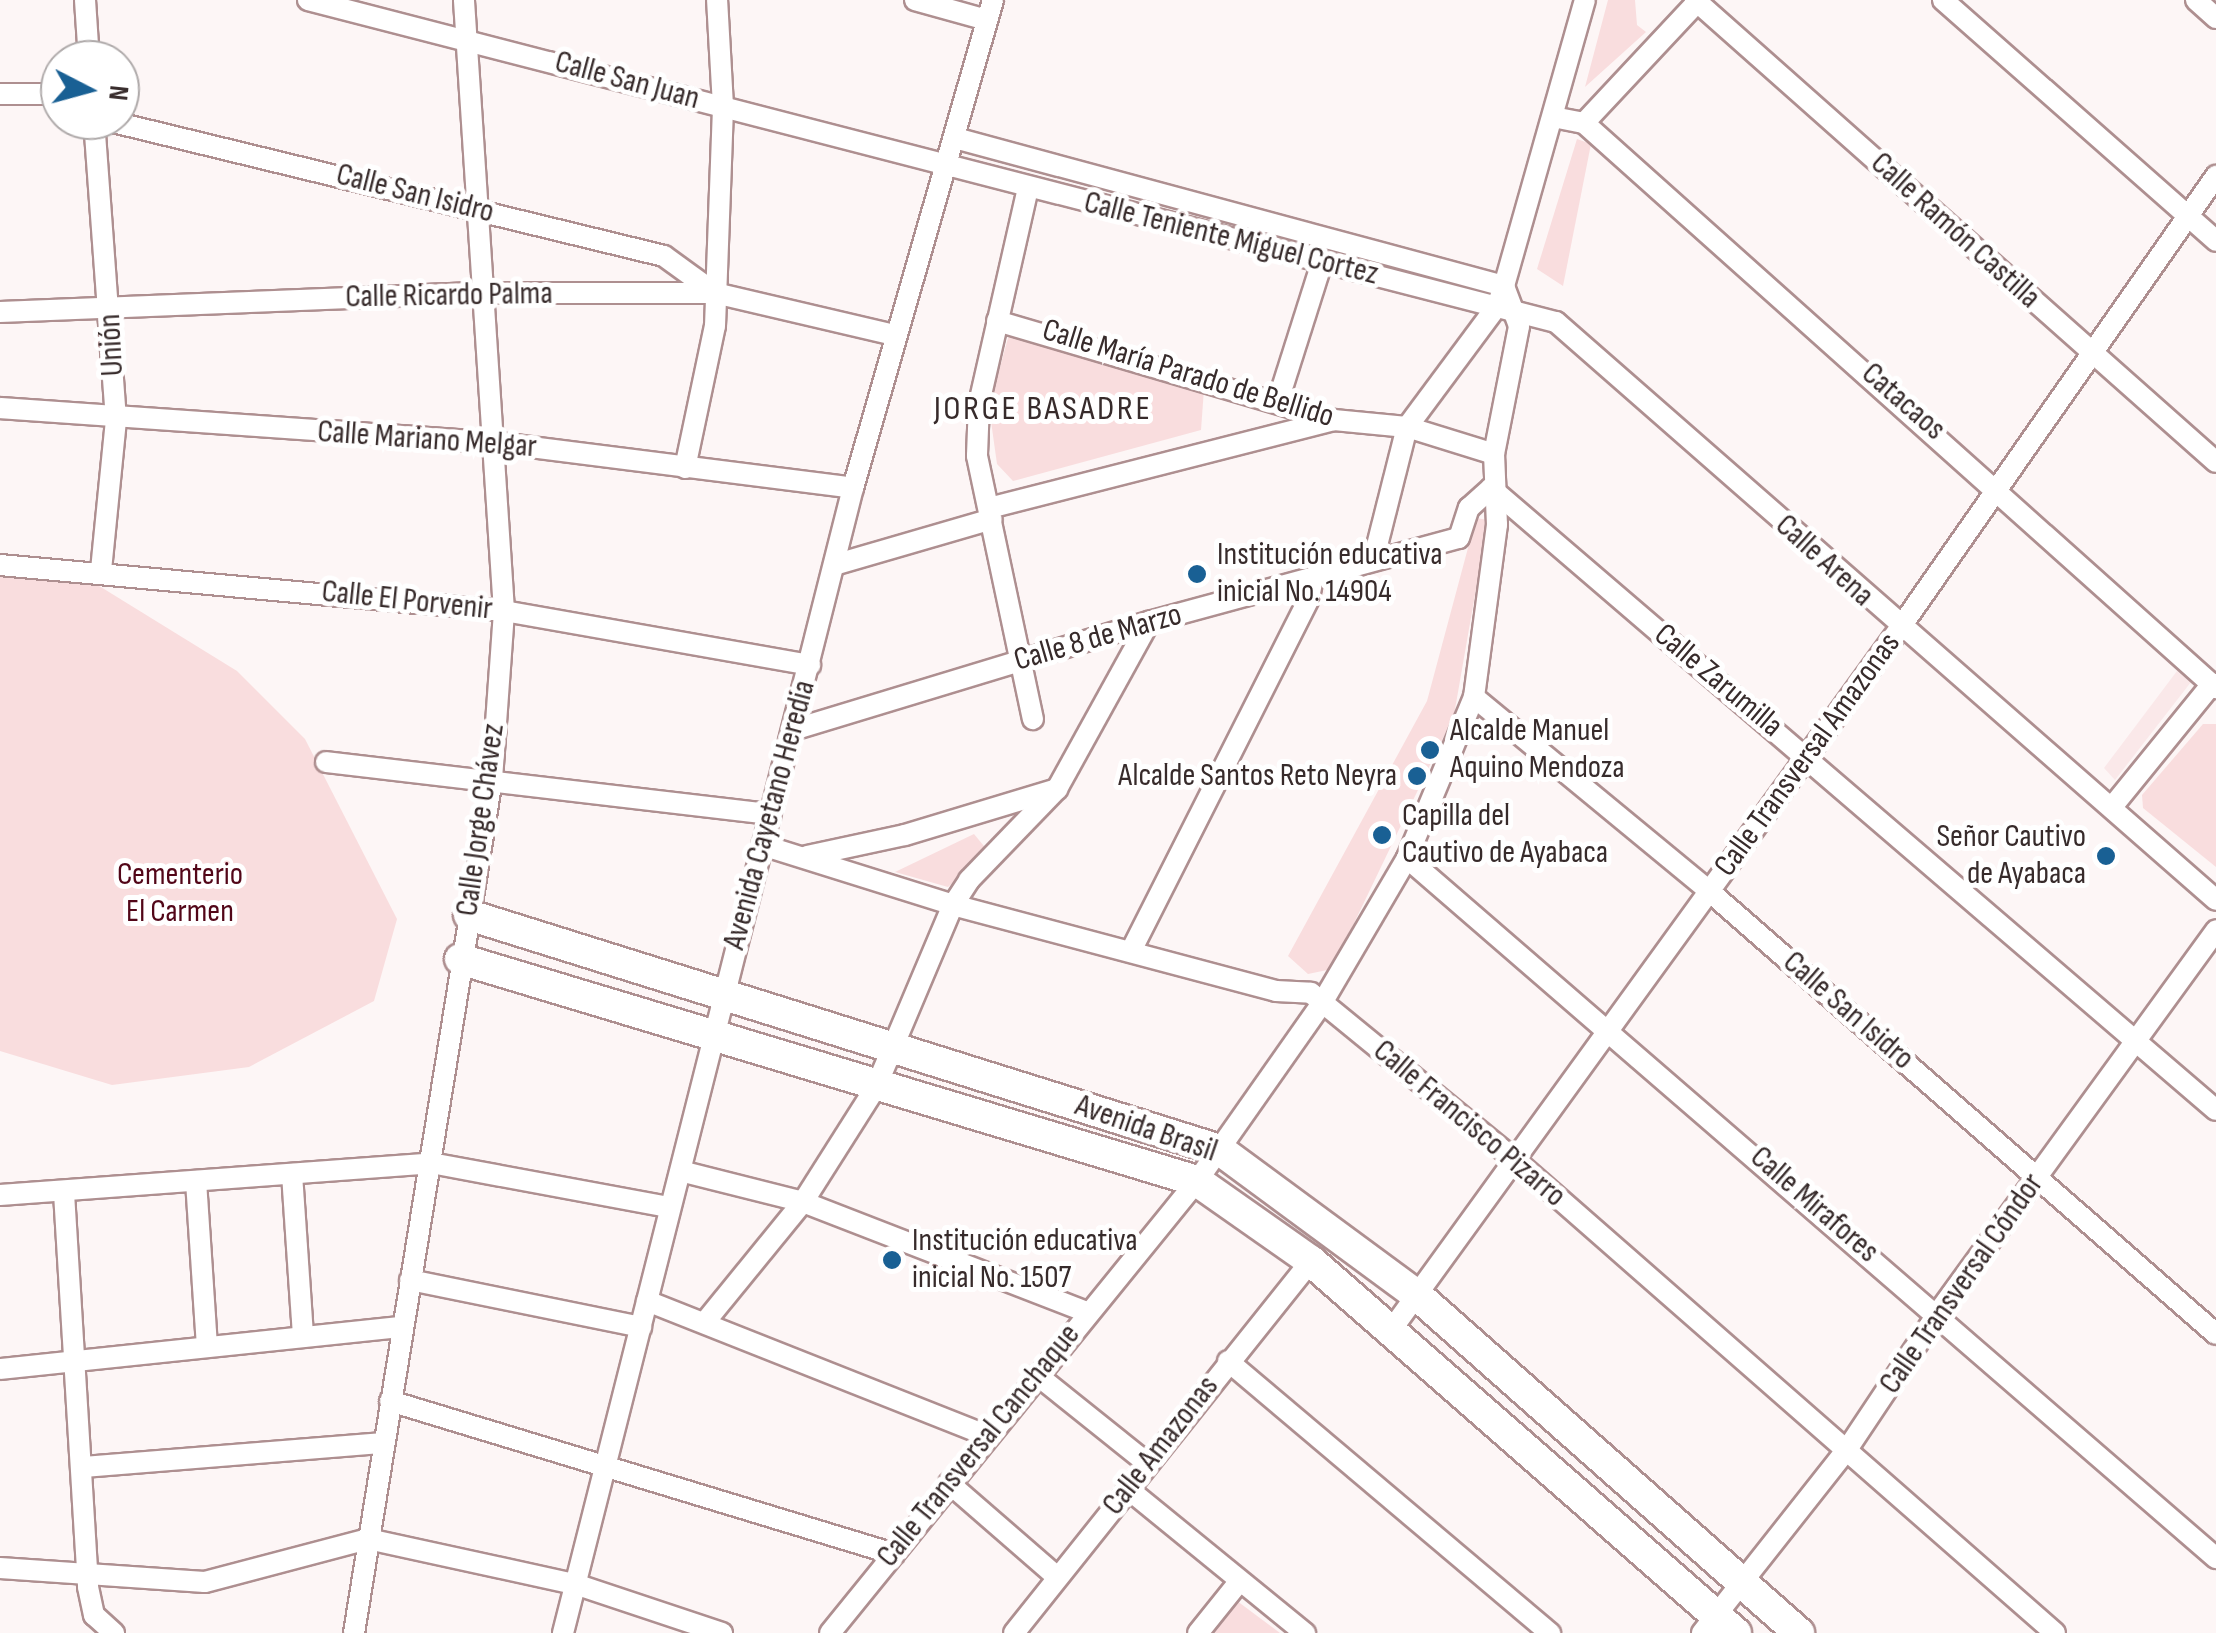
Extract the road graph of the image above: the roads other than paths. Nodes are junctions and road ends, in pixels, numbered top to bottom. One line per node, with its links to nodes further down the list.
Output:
1 (85, 0): 12 (street)
2 (308, 0): 13 (street, Calle San Juan)
3 (464, 0): 13 (street, Calle Jorge Chávez)
4 (717, 0): 16 (street)
5 (915, 0): 10 (street)
6 (1585, 0): 17 (street, Calle Transversal Canchaque)
7 (1944, 0): 26 (street)
8 (2196, 0): 11 (street)
9 (1697, 1): 18 (street); 36 (street, Calle Ramón Castilla)
10 (990, 10): 20 (street, Avenida Cayetano Heredia)
11 (2216, 18)
12 (87, 40)
13 (468, 40): 16 (street, Calle San Juan); 25 (street, Calle Jorge Chávez)
14 (0, 94): 15 (street)
15 (40, 94)
16 (723, 106): 22 (street, Calle San Juan); 29 (street)
17 (1553, 117): 18 (street); 31 (street, Calle Transversal Canchaque)
18 (1584, 122): 46 (street, Catacaos)
19 (140, 128): 25 (street, Calle San Isidro)
20 (954, 138): 22 (street, Avenida Cayetano Heredia); 31 (street, Calle Teniente Miguel Cortez)
21 (96, 140): 32 (street, Unión)
22 (944, 167): 24 (street, Calle Teniente Miguel Cortez); 35 (street, Avenida Cayetano Heredia)
23 (2216, 176): 26 (street, Calle Transversal Amazonas)
24 (1028, 188): 28 (street, Calle Teniente Miguel Cortez); 34 (street)
25 (475, 208): 29 (street, Calle San Isidro); 30 (street, Calle Jorge Chávez)
26 (2187, 216): 27 (street); 36 (street, Calle Transversal Amazonas)
27 (2216, 242)
28 (1322, 262): 31 (street, Calle Teniente Miguel Cortez); 37 (street)
29 (715, 293): 30 (street, Calle Ricardo Palma); 35 (street, Calle Ricardo Palma); 45 (street)
30 (481, 294): 32 (street, Calle Ricardo Palma); 42 (street, Calle Jorge Chávez)
31 (1506, 301): 41 (street); 43 (street, Calle Transversal Canchaque); 57 (street, Calle Arena)
32 (110, 308): 33 (street, Calle Ricardo Palma); 39 (street, Unión)
33 (0, 312)
34 (998, 321): 37 (street, Calle María Parado de Bellido); 49 (street)
35 (894, 335): 47 (street, Avenida Cayetano Heredia)
36 (2090, 352): 44 (street, Calle Ramón Castilla); 46 (street, Calle Transversal Amazonas)
37 (1278, 401): 40 (street, Calle María Parado de Bellido)
38 (0, 408): 39 (street, Calle Mariano Melgar)
39 (116, 420): 42 (street, Calle Mariano Melgar); 53 (street, Unión)
40 (1334, 420): 41 (street, Calle María Parado de Bellido); 49 (street)
41 (1407, 427): 43 (street, Calle María Parado de Bellido); 50 (street)
42 (491, 442): 45 (street, Calle Mariano Melgar); 55 (street, Calle Jorge Chávez)
43 (1494, 454): 48 (street, Calle Transversal Canchaque)
44 (2216, 462)
45 (685, 468): 47 (street, Calle Mariano Melgar)
46 (1996, 485): 57 (street, Calle Transversal Amazonas); 60 (street, Catacaos)
47 (852, 488): 51 (street, Avenida Cayetano Heredia)
48 (1491, 488): 50 (street, Calle 8 de Marzo); 61 (street, Calle Transversal Canchaque); 64 (street, Calle Zarumilla)
49 (990, 514): 51 (street); 58 (street)
50 (1374, 557): 54 (street, Calle 8 de Marzo)
51 (837, 564): 59 (street, Avenida Cayetano Heredia)
52 (0, 565): 53 (street, Calle El Porvenir)
53 (101, 569): 55 (street, Calle El Porvenir)
54 (1313, 577): 56 (street, Calle 8 de Marzo); 78 (street)
55 (504, 611): 59 (street, Calle El Porvenir); 66 (street, Calle Jorge Chávez)
56 (1149, 622): 58 (street, Calle 8 de Marzo); 67 (street)
57 (1900, 628): 64 (street, Calle Transversal Amazonas); 68 (street, Calle Arena)
58 (1020, 661): 62 (street); 63 (street, Calle 8 de Marzo)
59 (810, 665): 63 (street, Avenida Cayetano Heredia)
60 (2214, 686): 68 (street)
61 (1474, 696): 72 (street, Calle Transversal Canchaque); 73 (street, Calle San Isidro)
62 (1033, 720)
63 (796, 729): 69 (street, Avenida Cayetano Heredia)
64 (1805, 754): 73 (street, Calle Transversal Amazonas); 84 (street, Calle Zarumilla)
65 (326, 762): 66 (street)
66 (492, 779): 69 (street); 76 (street, Calle Jorge Chávez)
67 (1057, 790): 71 (street); 75 (street)
68 (2112, 807): 74 (street, Calle Arena)
69 (771, 814): 70 (street, Avenida Cayetano Heredia)
70 (762, 846): 71 (street, Calle Francisco Pizarro); 80 (street, Avenida Cayetano Heredia)
71 (806, 856): 75 (street, Calle Francisco Pizarro)
72 (1407, 858): 81 (street, Calle Transversal Canchaque); 82 (street, Calle Mirafores)
73 (1709, 891): 82 (street, Calle Transversal Amazonas); 93 (street, Calle San Isidro)
74 (2216, 900)
75 (953, 906): 78 (street, Calle Francisco Pizarro); 85 (street)
76 (469, 914): 79 (street, Calle Jorge Chávez); 80 (street, Avenida Brasil)
77 (2216, 930): 84 (street, Calle Transversal Cóndor)
78 (1132, 950): 81 (street, Calle Francisco Pizarro)
79 (460, 960): 83 (street, Avenida Brasil); 90 (street, Calle Jorge Chávez)
80 (722, 990): 83 (street, Avenida Cayetano Heredia); 85 (street, Avenida Brasil)
81 (1322, 1003): 88 (street, Calle Transversal Canchaque); 89 (street, Calle Francisco Pizarro)
82 (1612, 1029): 89 (street, Calle Transversal Amazonas); 105 (street, Calle Mirafores)
83 (712, 1038): 86 (street, Avenida Brasil); 91 (street, Avenida Cayetano Heredia)
84 (2130, 1042): 87 (street, Calle Zarumilla); 93 (street, Calle Transversal Cóndor)
85 (894, 1047): 86 (street); 88 (street, Avenida Brasil)
86 (876, 1088): 94 (street, Avenida Brasil); 98 (street)
87 (2216, 1110)
88 (1220, 1150): 94 (street, Calle Transversal Canchaque); 102 (street, Avenida Brasil)
89 (1514, 1160): 102 (street, Calle Transversal Amazonas); 120 (street, Calle Francisco Pizarro)
90 (431, 1163): 92 (street); 99 (street); 101 (street, Calle Jorge Chávez)
91 (684, 1172): 98 (street); 99 (street, Avenida Cayetano Heredia)
92 (292, 1174): 95 (street); 111 (street)
93 (2038, 1174): 105 (street, Calle Transversal Cóndor); 110 (street, Calle San Isidro)
94 (1197, 1180): 100 (street, Avenida Brasil); 104 (street, Calle Transversal Canchaque)
95 (196, 1181): 96 (street); 112 (street)
96 (64, 1193): 97 (street); 114 (street)
97 (0, 1195)
98 (804, 1202): 104 (street); 106 (street)
99 (669, 1207): 103 (street, Avenida Cayetano Heredia)
100 (1311, 1261): 109 (street, Avenida Brasil); 113 (street, Calle Amazonas)
101 (410, 1280): 107 (street, Calle Jorge Chávez); 108 (street)
102 (1418, 1296): 109 (street, Calle Transversal Amazonas); 133 (street, Avenida Brasil)
103 (648, 1301): 106 (street); 108 (street, Avenida Cayetano Heredia)
104 (1086, 1312): 116 (street, Calle Transversal Canchaque)
105 (1938, 1313): 120 (street, Calle Transversal Cóndor); 128 (street, Calle Mirafores)
106 (705, 1322): 118 (street)
107 (402, 1327): 111 (street); 117 (street, Calle Jorge Chávez)
108 (641, 1327): 121 (street, Avenida Cayetano Heredia)
109 (1392, 1329): 135 (street, Avenida Brasil)
110 (2216, 1334)
111 (303, 1337): 112 (street)
112 (207, 1346): 114 (street)
113 (1228, 1361): 122 (street, Calle Amazonas); 145 (street)
114 (75, 1365): 115 (street); 123 (street)
115 (0, 1369)
116 (1037, 1375): 118 (street, Calle Transversal Canchaque); 122 (street)
117 (390, 1401): 119 (street, Calle Jorge Chávez); 121 (street)
118 (986, 1435): 124 (street, Calle Transversal Canchaque)
119 (383, 1443): 123 (street); 126 (street, Calle Jorge Chávez)
120 (1848, 1448): 133 (street, Calle Transversal Cóndor); 136 (street, Calle Francisco Pizarro)
121 (602, 1464): 127 (street); 134 (street, Avenida Cayetano Heredia)
122 (1148, 1464): 125 (street, Calle Amazonas)
123 (84, 1467): 130 (street)
124 (949, 1483): 127 (street, Calle Transversal Canchaque); 131 (street)
125 (1127, 1488): 131 (street, Calle Amazonas); 132 (street)
126 (368, 1539): 130 (street); 134 (street); 138 (street, Calle Jorge Chávez)
127 (894, 1554): 141 (street, Calle Transversal Canchaque)
128 (2216, 1558)
129 (0, 1568): 130 (street)
130 (86, 1571): 137 (street)
131 (1057, 1577): 142 (street, Calle Amazonas)
132 (1239, 1582): 143 (street); 144 (street)
133 (1740, 1583): 135 (street, Calle Transversal Cóndor); 146 (street, Avenida Brasil)
134 (575, 1584): 139 (street, Avenida Cayetano Heredia); 140 (street)
135 (1717, 1627)
136 (2052, 1632)
137 (114, 1633)
138 (354, 1633)
139 (563, 1633)
140 (722, 1633)
141 (830, 1633)
142 (1014, 1633)
143 (1198, 1633)
144 (1304, 1633)
145 (1550, 1633)
146 (1798, 1633)

